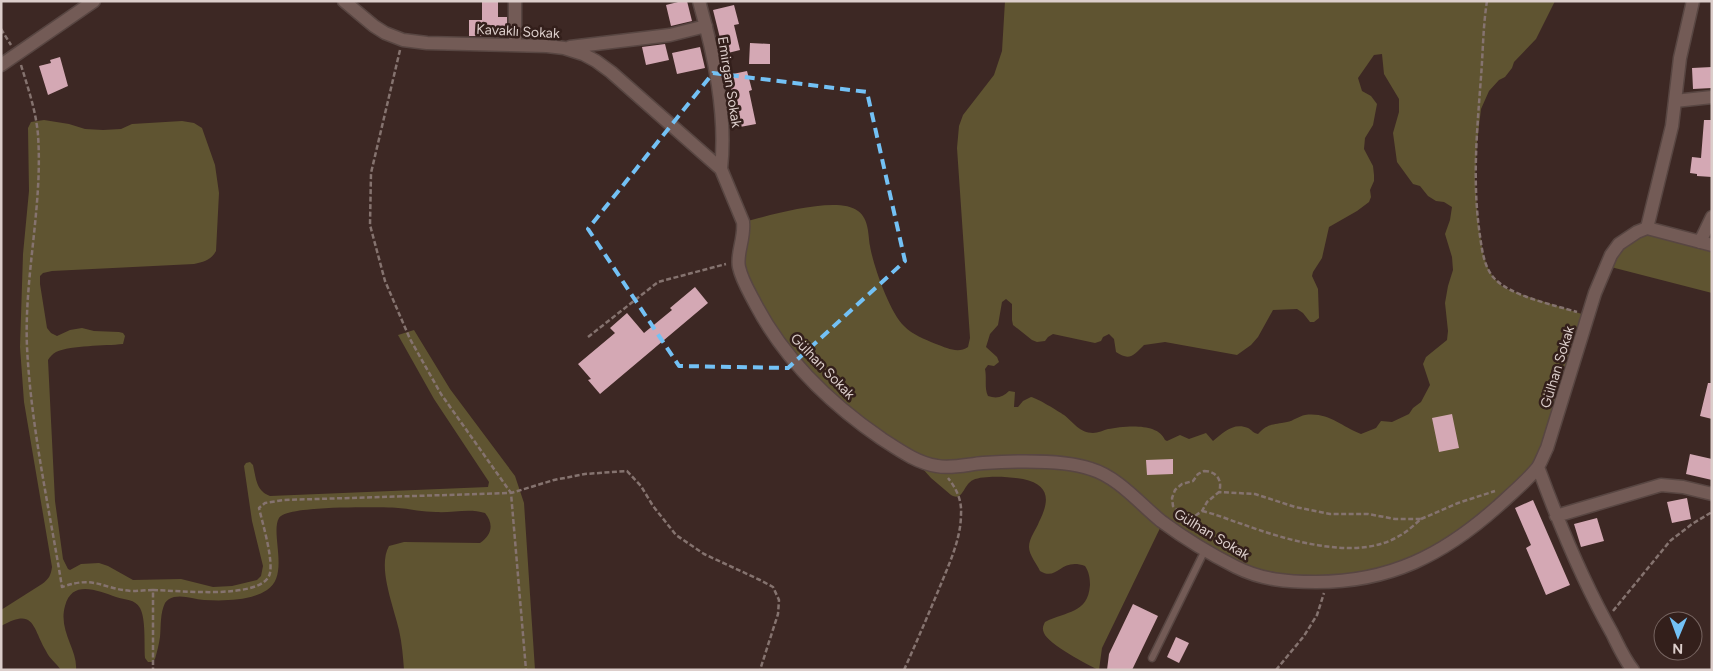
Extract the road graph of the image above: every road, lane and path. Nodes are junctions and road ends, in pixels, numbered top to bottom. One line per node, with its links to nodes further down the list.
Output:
1 (94, 1): 12 (street)
2 (344, 1): 9 (street, Kavaklı Sokak)
3 (515, 1): 10 (street)
4 (699, 1): 7 (street, Emirgan Sokak)
5 (1487, 1): 21 (path)
6 (1693, 1): 15 (street)
7 (706, 26): 11 (street); 16 (street, Emirgan Sokak)
8 (1, 29): 12 (path)
9 (403, 40): 10 (street, Kavaklı Sokak); 27 (path)
10 (514, 44): 11 (street, Kavaklı Sokak)
11 (564, 48): 16 (street, Kavaklı Sokak)
12 (17, 54): 13 (street); 35 (path)
13 (1, 65)
14 (1712, 97): 15 (street)
15 (1675, 101): 18 (street)
16 (722, 169): 20 (street, Gülhan Sokak)
17 (1712, 218): 19 (street)
18 (1647, 228): 19 (street); 21 (street, Gülhan Sokak)
19 (1706, 243)
20 (738, 261): 22 (path); 23 (street, Gülhan Sokak)
21 (1588, 316): 24 (street, Gülhan Sokak)
22 (588, 337)
23 (941, 467): 33 (street, Gülhan Sokak); 41 (path)
24 (1538, 467): 25 (street, Gülhan Sokak); 31 (street)
25 (1520, 484): 32 (path); 34 (street, Gülhan Sokak)
26 (1219, 492): 29 (path); 29 (path); 32 (path)
27 (511, 493): 35 (path); 39 (path); 40 (path)
28 (1712, 494): 31 (street)
29 (1202, 511): 32 (path)
30 (1712, 512): 36 (path)
31 (1556, 516): 36 (street)
32 (1421, 520)
33 (1205, 550): 34 (street, Gülhan Sokak); 37 (lane)
34 (1328, 582): 42 (path)
35 (152, 590): 38 (path)
36 (1605, 621): 43 (street)
37 (1152, 658)
38 (153, 670)
39 (526, 670)
40 (760, 670)
41 (904, 670)
42 (1276, 670)
43 (1633, 670)

